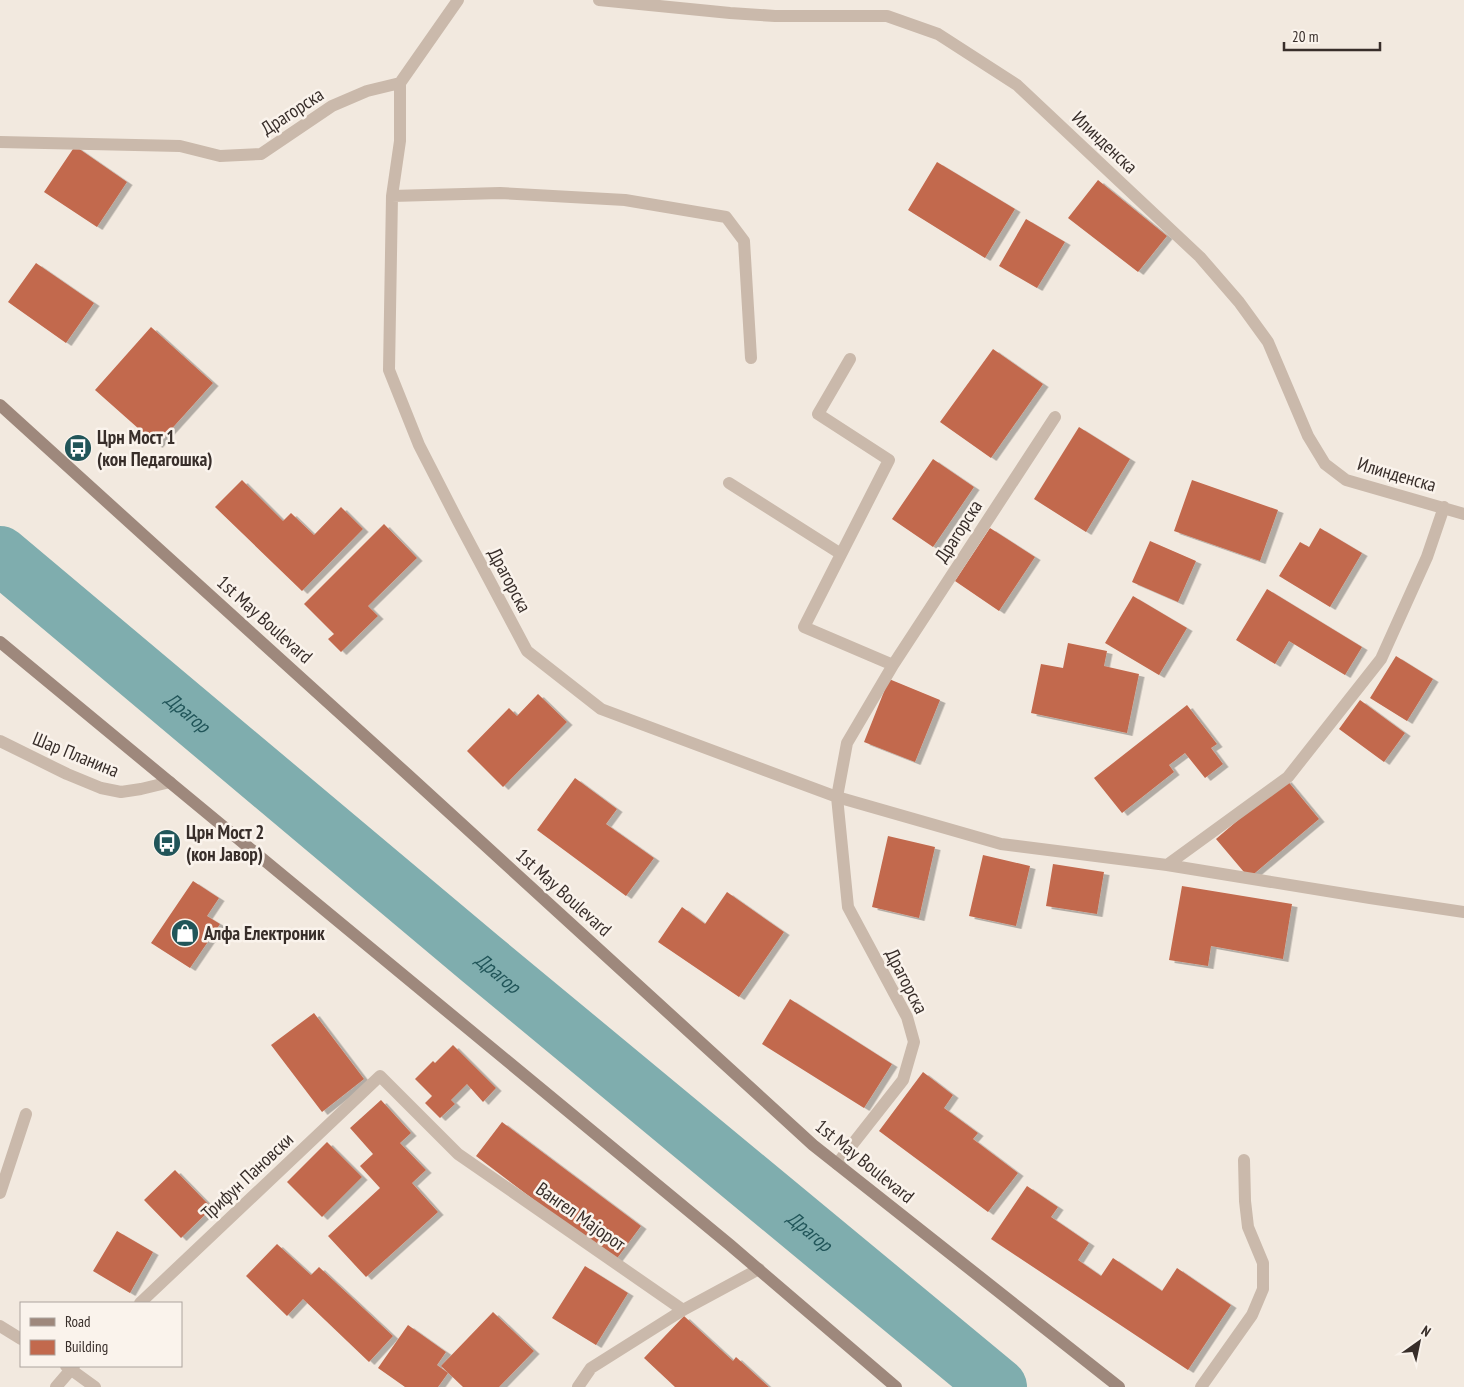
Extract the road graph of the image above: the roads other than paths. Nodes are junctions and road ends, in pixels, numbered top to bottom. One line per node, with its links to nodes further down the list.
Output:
1 (458, 0): 3 (street)
2 (599, 0): 11 (street, Илинденска)
3 (400, 83): 4 (street, Драгорска); 5 (street, Драгорска)
4 (0, 142)
5 (392, 196): 6 (street); 18 (street, Драгорска)
6 (751, 358)
7 (850, 359): 13 (street)
8 (0, 405): 24 (main road, 1st May Boulevard)
9 (1055, 417): 15 (street, Драгорска)
10 (729, 483): 13 (street)
11 (1444, 507): 12 (street, Илинденска); 19 (street)
12 (1464, 514)
13 (841, 554): 15 (street)
14 (0, 642): 17 (main road)
15 (893, 665): 18 (street, Драгорска)
16 (0, 741): 17 (street, Шар Планина)
17 (170, 782): 26 (main road)
18 (837, 797): 19 (street); 24 (street, Драгорска)
19 (1167, 865): 20 (street)
20 (1464, 912)
21 (380, 1076): 27 (street, Трифун Пановски); 28 (street, Вангел Маjорот)
22 (26, 1114): 25 (street)
23 (1244, 1160): 37 (street)
24 (837, 1164): 36 (main road, 1st May Boulevard)
25 (0, 1193)
26 (759, 1269): 28 (street); 35 (main road)
27 (141, 1302)
28 (683, 1310): 34 (street)
29 (0, 1326): 30 (street)
30 (20, 1337)
31 (70, 1367): 32 (street); 33 (street)
32 (56, 1387)
33 (95, 1387)
34 (578, 1387)
35 (896, 1387)
36 (1119, 1387)
37 (1200, 1387)

